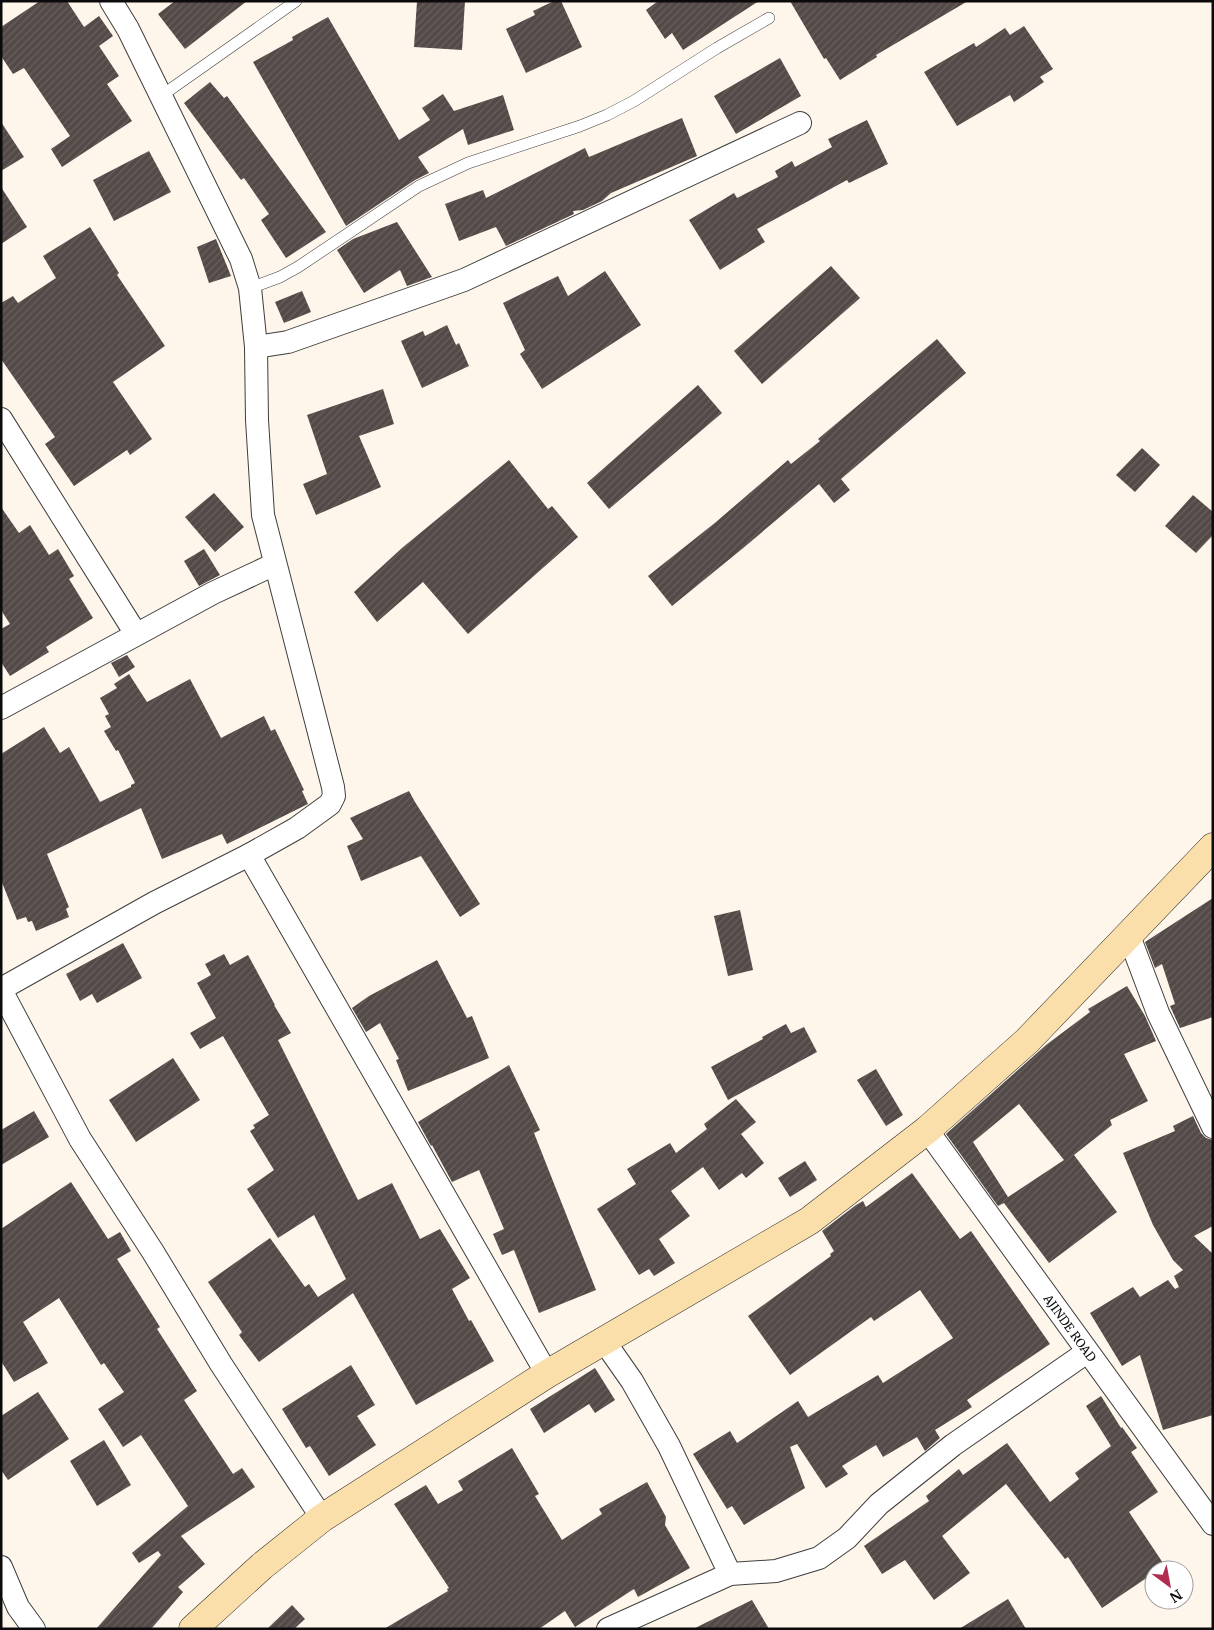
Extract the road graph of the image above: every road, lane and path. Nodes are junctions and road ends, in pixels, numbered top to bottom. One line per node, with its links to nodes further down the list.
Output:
1 (111, 1): 4 (street)
2 (296, 1): 4 (lane)
3 (769, 18): 6 (lane)
4 (161, 96): 6 (street)
5 (800, 123): 7 (street)
6 (250, 288): 7 (street)
7 (256, 347): 9 (street)
8 (1, 420): 10 (street)
9 (275, 564): 10 (street); 13 (street)
10 (136, 634): 11 (street)
11 (1, 708)
12 (1213, 847): 14 (street)
13 (250, 855): 15 (street); 20 (street)
14 (1129, 936): 16 (street); 17 (street)
15 (1, 990): 21 (street)
16 (1213, 1127)
17 (927, 1130): 18 (street); 19 (street, AJINDE ROAD)
18 (604, 1340): 20 (street); 24 (street)
19 (1087, 1352): 22 (street, AJINDE ROAD); 24 (street)
20 (547, 1374): 21 (street)
21 (322, 1518): 26 (street)
22 (1213, 1524)
23 (1, 1567): 25 (street)
24 (730, 1574): 27 (street)
25 (34, 1629)
26 (193, 1629)
27 (608, 1629)

